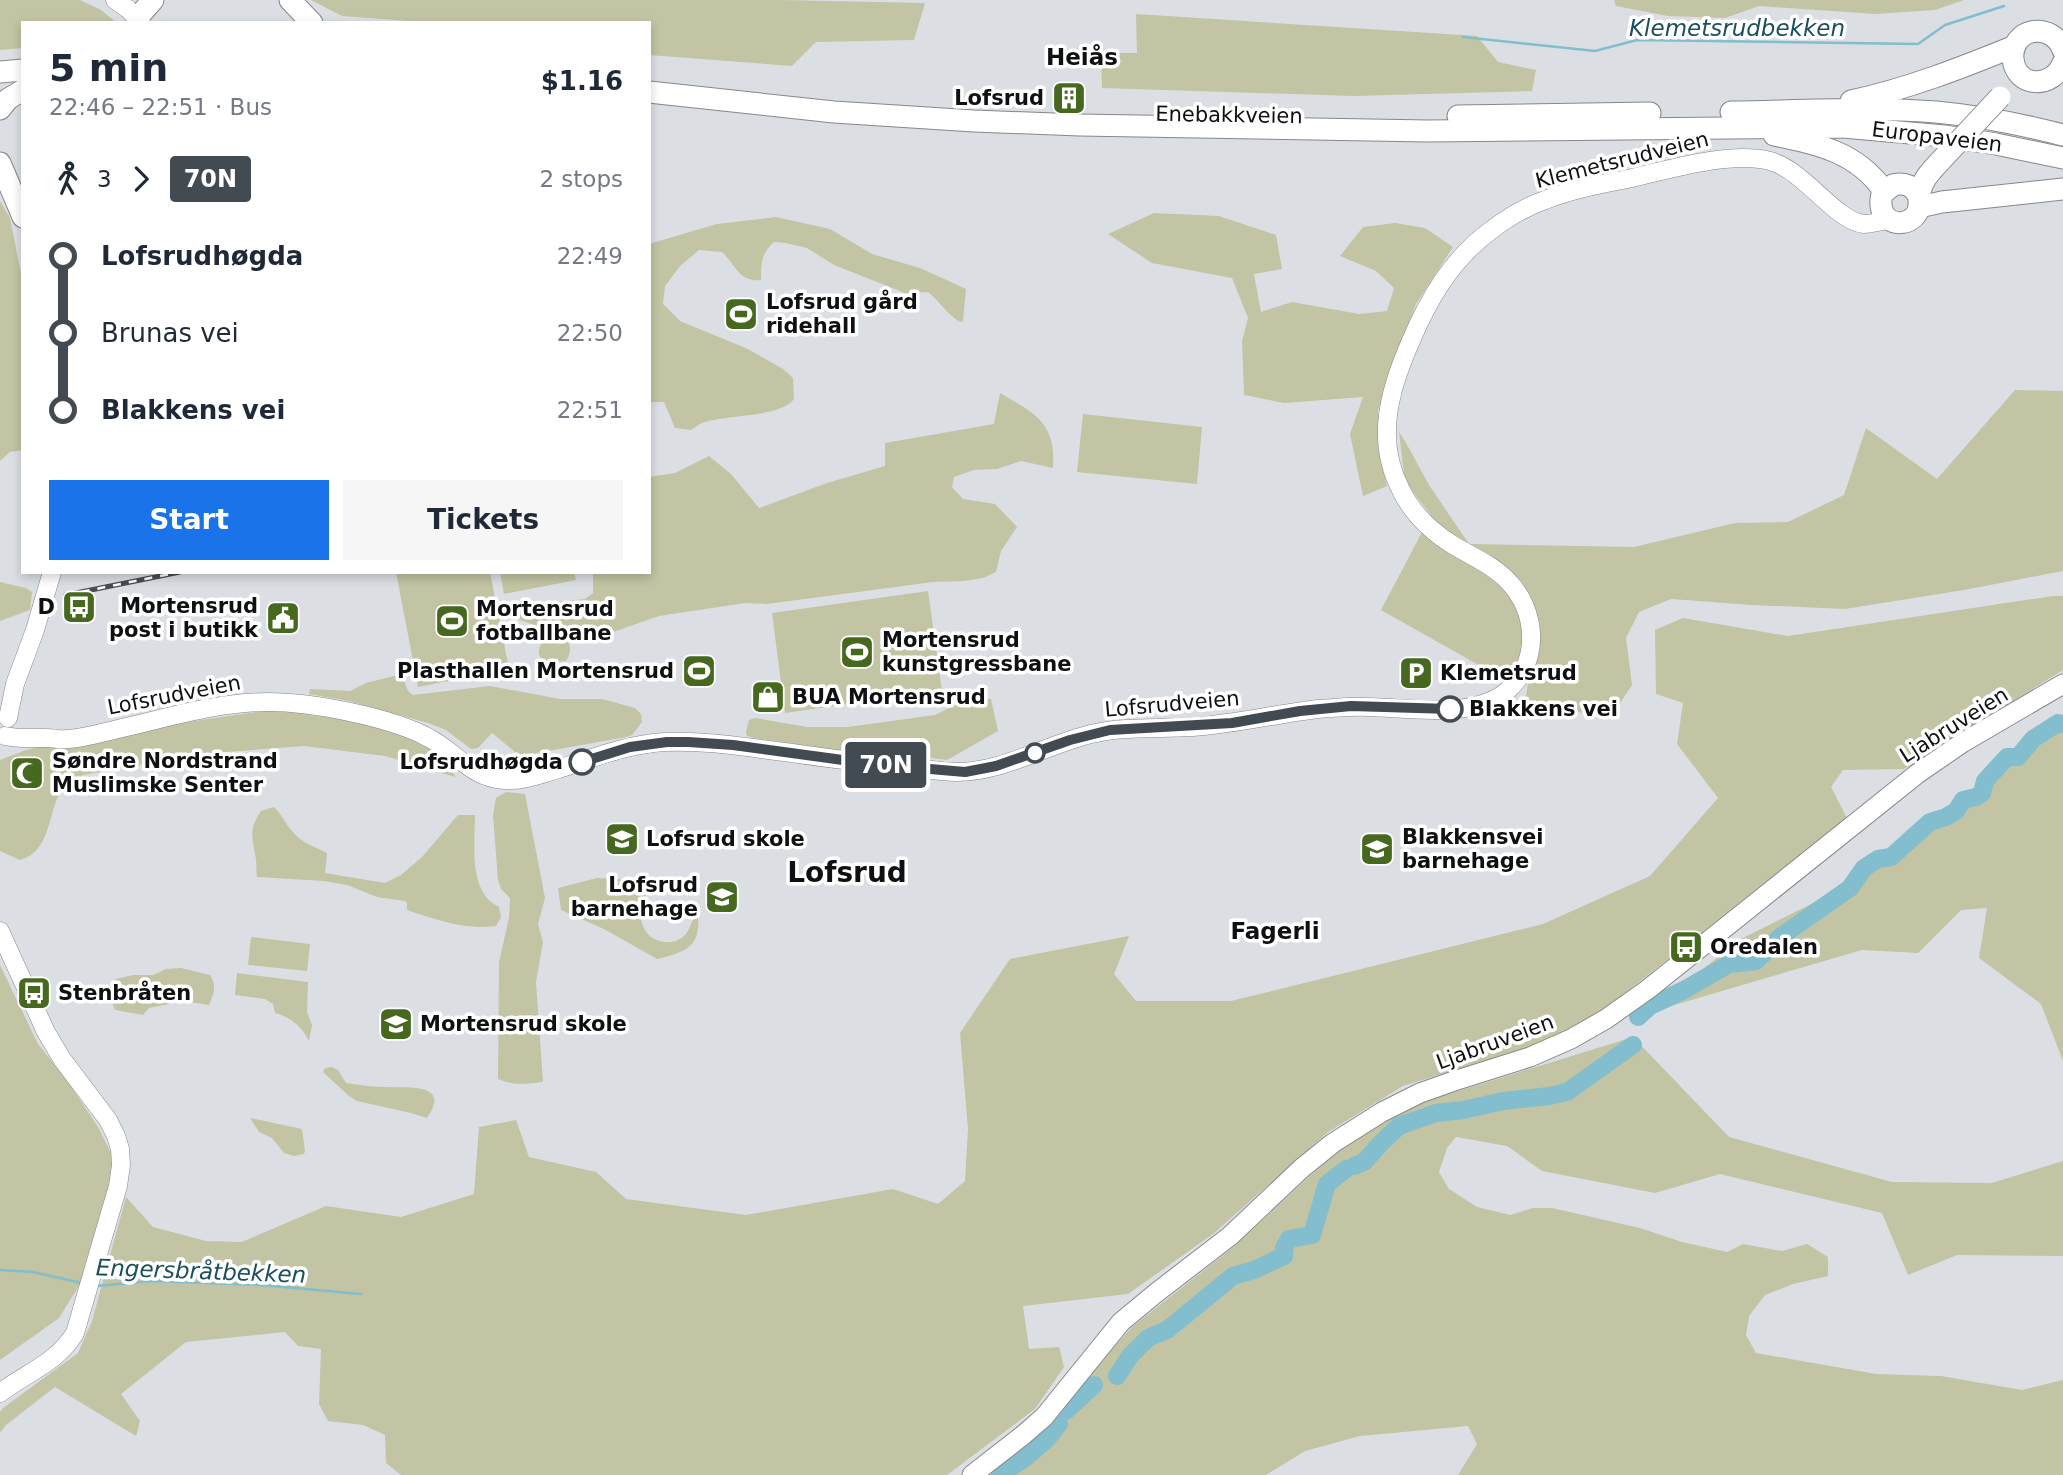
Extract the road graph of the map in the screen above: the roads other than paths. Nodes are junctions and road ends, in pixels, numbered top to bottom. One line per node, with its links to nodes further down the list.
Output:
1 (153, 0): 3 (highway)
2 (293, 9): 4 (highway)
3 (132, 10)
4 (309, 21)
5 (2061, 43): 6 (highway)
6 (2015, 57): 11 (highway); 16 (highway); 20 (highway)
7 (21, 70): 8 (highway)
8 (0, 72)
9 (2062, 74): 11 (highway)
10 (651, 79): 18 (highway, Enebakkveien)
11 (2032, 81): 16 (highway)
12 (21, 83): 13 (highway)
13 (0, 85)
14 (21, 91): 17 (highway)
15 (651, 92): 18 (highway, Enebakkveien)
16 (2001, 96): 27 (highway, bridge)
17 (0, 109)
18 (946, 113): 19 (highway, Enebakkveien)
19 (974, 115): 20 (highway, Enebakkveien); 21 (highway, Enebakkveien)
20 (1810, 118): 21 (highway, Enebakkveien); 22 (highway, Europaveien); 24 (highway, Europaveien)
21 (1733, 127): 27 (highway)
22 (2063, 135)
23 (0, 144): 25 (highway)
24 (2063, 158)
25 (2, 166): 28 (highway)
26 (2063, 189): 27 (highway)
27 (1899, 200): 31 (street, Klemetsrudveien)
28 (21, 212)
29 (51, 574): 32 (street)
30 (2063, 684): 35 (main road, Ljabruveien)
31 (1501, 696): 32 (street, Lofsrudveien)
32 (3, 726)
33 (0, 931): 34 (street)
34 (0, 1393)
35 (972, 1475)

